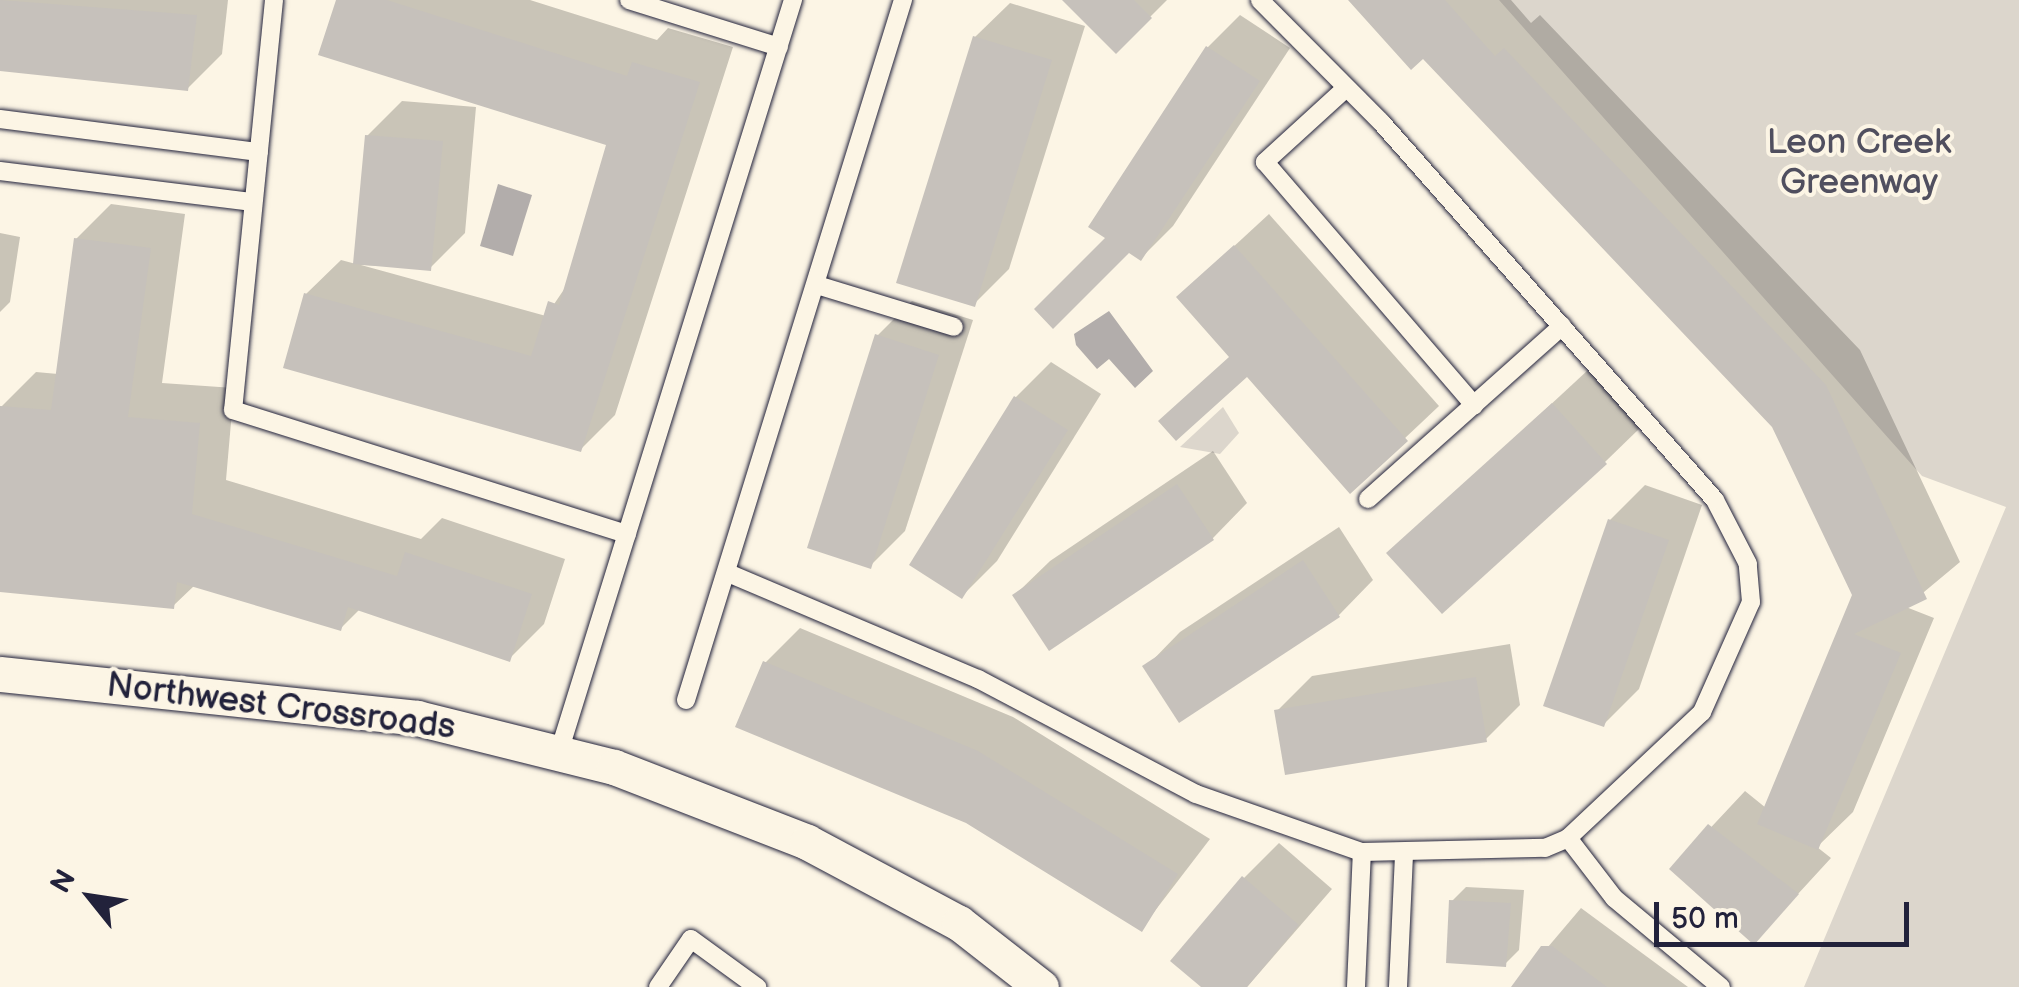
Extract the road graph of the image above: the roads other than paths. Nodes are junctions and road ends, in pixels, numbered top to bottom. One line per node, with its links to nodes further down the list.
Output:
1 (274, 0): 9 (lane)
2 (629, 0): 6 (lane)
3 (794, 0): 6 (lane)
4 (903, 0): 12 (lane)
5 (1260, 0): 7 (lane)
6 (779, 48): 17 (lane)
7 (1346, 88): 13 (lane); 15 (lane)
8 (0, 119): 9 (lane)
9 (259, 152): 11 (lane)
10 (0, 172): 11 (lane)
11 (253, 202): 17 (lane)
12 (817, 284): 14 (lane); 18 (lane)
13 (1562, 326): 15 (lane); 22 (lane)
14 (954, 327)
15 (1474, 404): 16 (lane)
16 (1368, 498)
17 (628, 534): 21 (lane)
18 (728, 574): 20 (lane); 23 (lane)
19 (0, 674): 21 (street, Northwest Crossroads)
20 (686, 700)
21 (559, 752): 27 (street, Northwest Crossroads)
22 (1568, 838): 24 (lane); 30 (lane)
23 (1362, 852): 24 (lane); 28 (lane)
24 (1404, 857): 29 (lane)
25 (658, 987): 26 (lane)
26 (757, 987)
27 (1041, 987)
28 (1356, 987)
29 (1398, 987)
30 (1721, 987)

